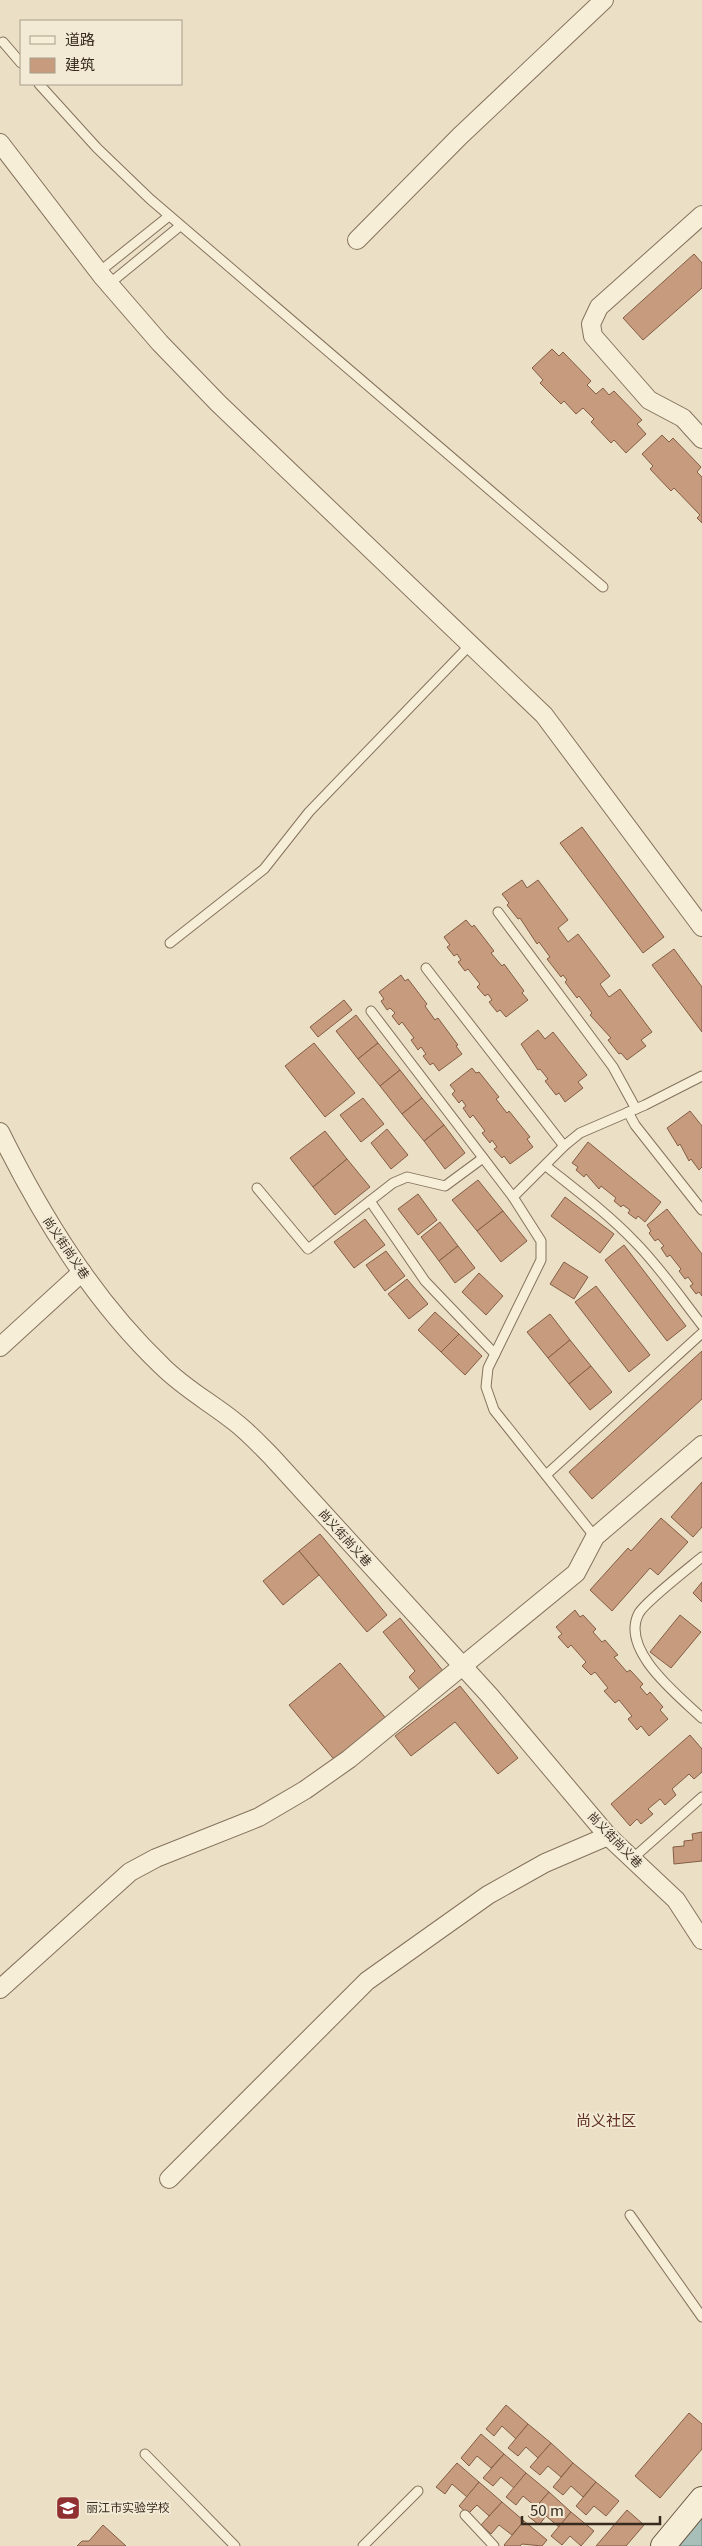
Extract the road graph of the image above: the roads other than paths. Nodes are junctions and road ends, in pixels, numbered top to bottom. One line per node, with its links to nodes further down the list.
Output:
1 (604, 0): 9 (street)
2 (3, 42): 3 (lane)
3 (20, 62)
4 (41, 85): 7 (lane)
5 (0, 143): 10 (street)
6 (702, 215): 11 (street)
7 (169, 216): 8 (lane); 10 (lane)
8 (180, 226): 10 (lane); 12 (lane)
9 (357, 240)
10 (104, 278): 13 (street)
11 (702, 439)
12 (603, 587)
13 (470, 645): 15 (street); 16 (lane)
14 (498, 912): 20 (lane)
15 (702, 926)
16 (170, 943)
17 (426, 968): 22 (lane)
18 (371, 1011): 23 (lane)
19 (702, 1076): 20 (lane)
20 (632, 1110): 22 (lane); 28 (lane)
21 (0, 1132): 29 (street, 尚义街尚义巷)
22 (564, 1146): 24 (lane)
23 (483, 1158): 26 (lane); 27 (lane)
24 (546, 1166): 26 (lane); 30 (lane)
25 (258, 1188): 27 (lane)
26 (513, 1197): 33 (lane)
27 (370, 1201): 33 (lane)
28 (702, 1210)
29 (82, 1272): 32 (street); 38 (street, 尚义街尚义巷)
30 (702, 1326)
31 (702, 1333): 35 (lane)
32 (0, 1347)
33 (495, 1354): 35 (lane)
34 (702, 1445): 36 (street)
35 (546, 1475): 36 (lane)
36 (595, 1537): 38 (street)
37 (702, 1557): 39 (lane)
38 (464, 1668): 41 (street, 尚义街尚义巷); 44 (street)
39 (702, 1718)
40 (702, 1797): 42 (lane)
41 (608, 1836): 42 (street, 尚义街尚义巷); 45 (street)
42 (632, 1859): 43 (street, 尚义街尚义巷)
43 (702, 1940)
44 (0, 1988)
45 (169, 2179)
46 (630, 2215): 47 (lane)
47 (702, 2317)
48 (145, 2454): 52 (lane)
49 (418, 2491): 53 (lane)
50 (702, 2499): 55 (street)
51 (465, 2515): 54 (lane)
52 (235, 2546)
53 (363, 2546)
54 (494, 2546)
55 (663, 2546)

